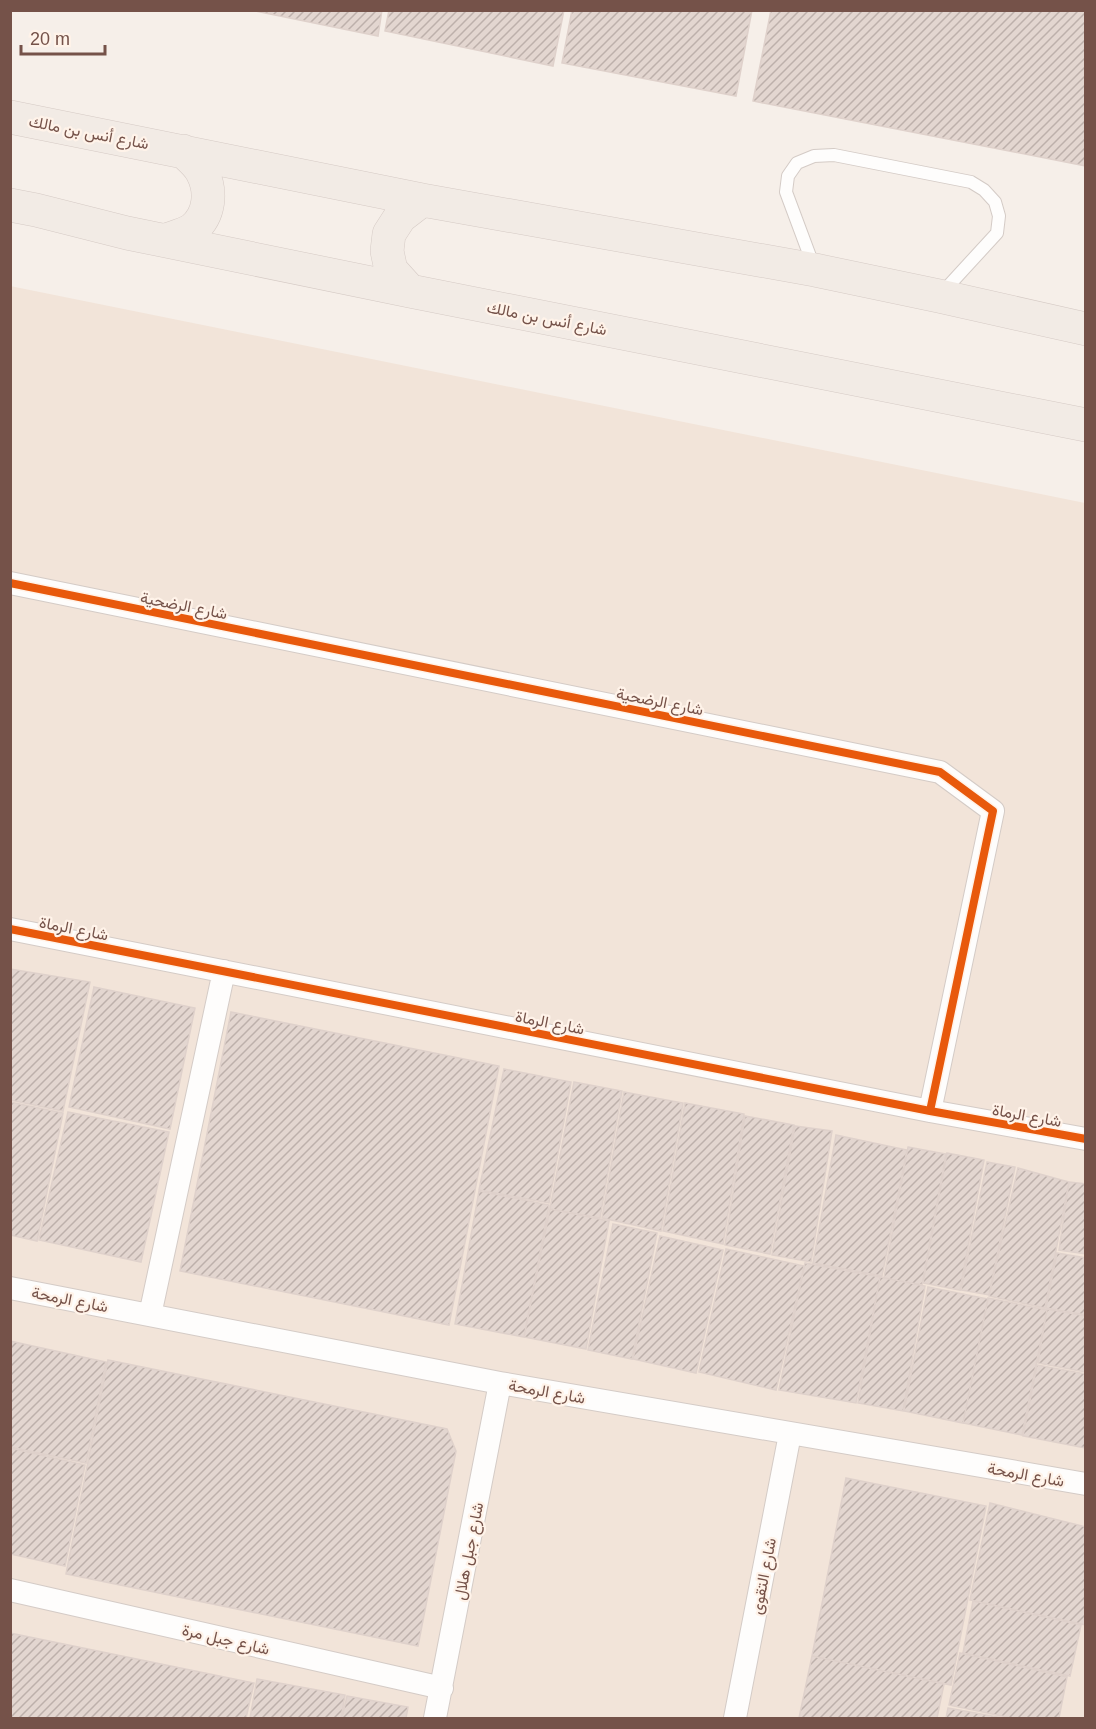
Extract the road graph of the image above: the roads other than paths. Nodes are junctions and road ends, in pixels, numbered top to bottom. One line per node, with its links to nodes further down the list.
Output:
1 (10, 117): 2 (main road, شارع أنس بن مالك)
2 (183, 151): 3 (main road, شارع أنس بن مالك); 5 (main road)
3 (422, 200): 6 (main road, شارع أنس بن مالك); 7 (main road)
4 (10, 205): 5 (main road, شارع أنس بن مالك)
5 (166, 240): 7 (main road, شارع أنس بن مالك)
6 (815, 270): 8 (main road, شارع أنس بن مالك); 8 (lane)
7 (410, 291): 10 (main road, شارع أنس بن مالك)
8 (939, 296): 9 (main road, شارع أنس بن مالك)
9 (1086, 329)
10 (1086, 425)
11 (10, 583): 14 (street, شارع الرضحية)
12 (10, 929): 13 (street, شارع الرماة)
13 (224, 971): 14 (street, شارع الرماة); 17 (street)
14 (930, 1111): 15 (street, شارع الرماة)
15 (1086, 1139)
16 (10, 1288): 17 (street, شارع الرمحة)
17 (150, 1315): 18 (street, شارع الرمحة)
18 (500, 1383): 19 (street, شارع الرمحة); 22 (street, شارع جبل هلال)
19 (790, 1434): 20 (street, شارع الرمحة); 24 (street, شارع التقوى)
20 (1086, 1484)
21 (10, 1590): 22 (street, شارع جبل مرة)
22 (442, 1688): 23 (street, شارع جبل هلال)
23 (435, 1719)
24 (735, 1719)

